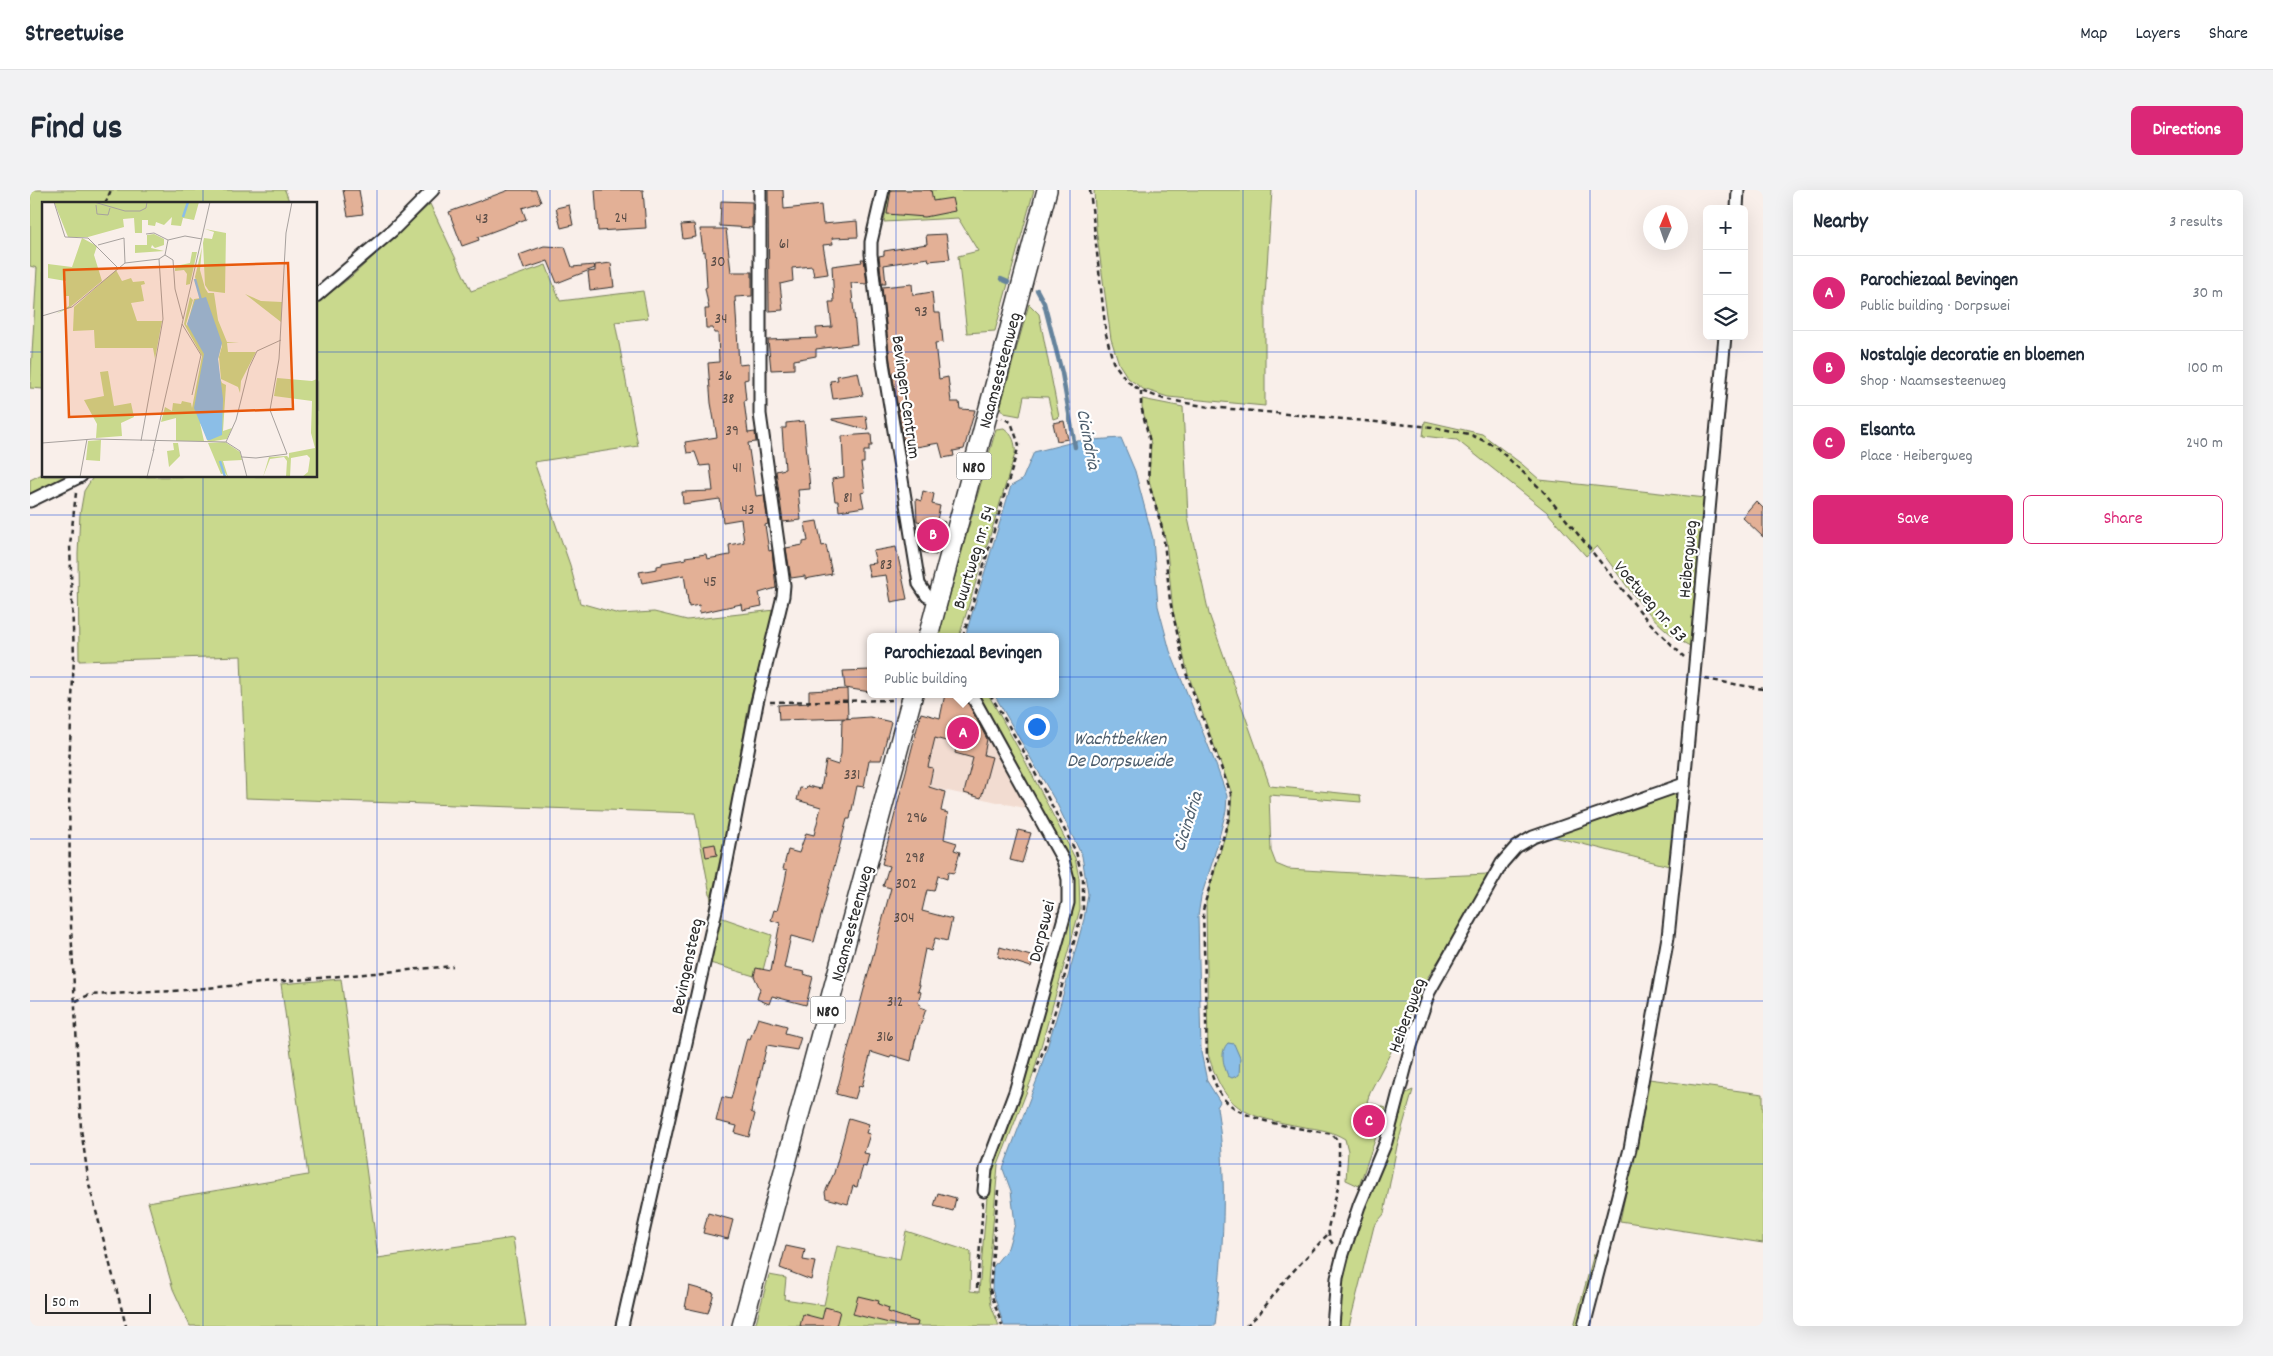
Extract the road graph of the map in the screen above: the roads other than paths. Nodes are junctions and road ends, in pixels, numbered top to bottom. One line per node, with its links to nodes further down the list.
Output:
1 (433, 190): 7 (street)
2 (760, 190): 17 (street, Bevingensteeg)
3 (882, 190): 11 (street, Bevingen-Centrum)
4 (1048, 190): 11 (main road, Naamsesteenweg / N80)
5 (1738, 190): 6 (street)
6 (1737, 205)
7 (318, 294)
8 (1725, 340): 15 (street, Heibergweg)
9 (78, 478): 10 (street)
10 (30, 501)
11 (938, 600): 12 (main road, Naamsesteenweg / N80)
12 (930, 633)
13 (912, 698): 18 (main road, Naamsesteenweg / N80)
14 (973, 698): 16 (street, Dorpswei)
15 (1684, 784): 19 (street, Heibergweg); 20 (street, Heibergweg)
16 (984, 1191)
17 (622, 1326)
18 (742, 1326)
19 (1333, 1326)
20 (1584, 1326)

